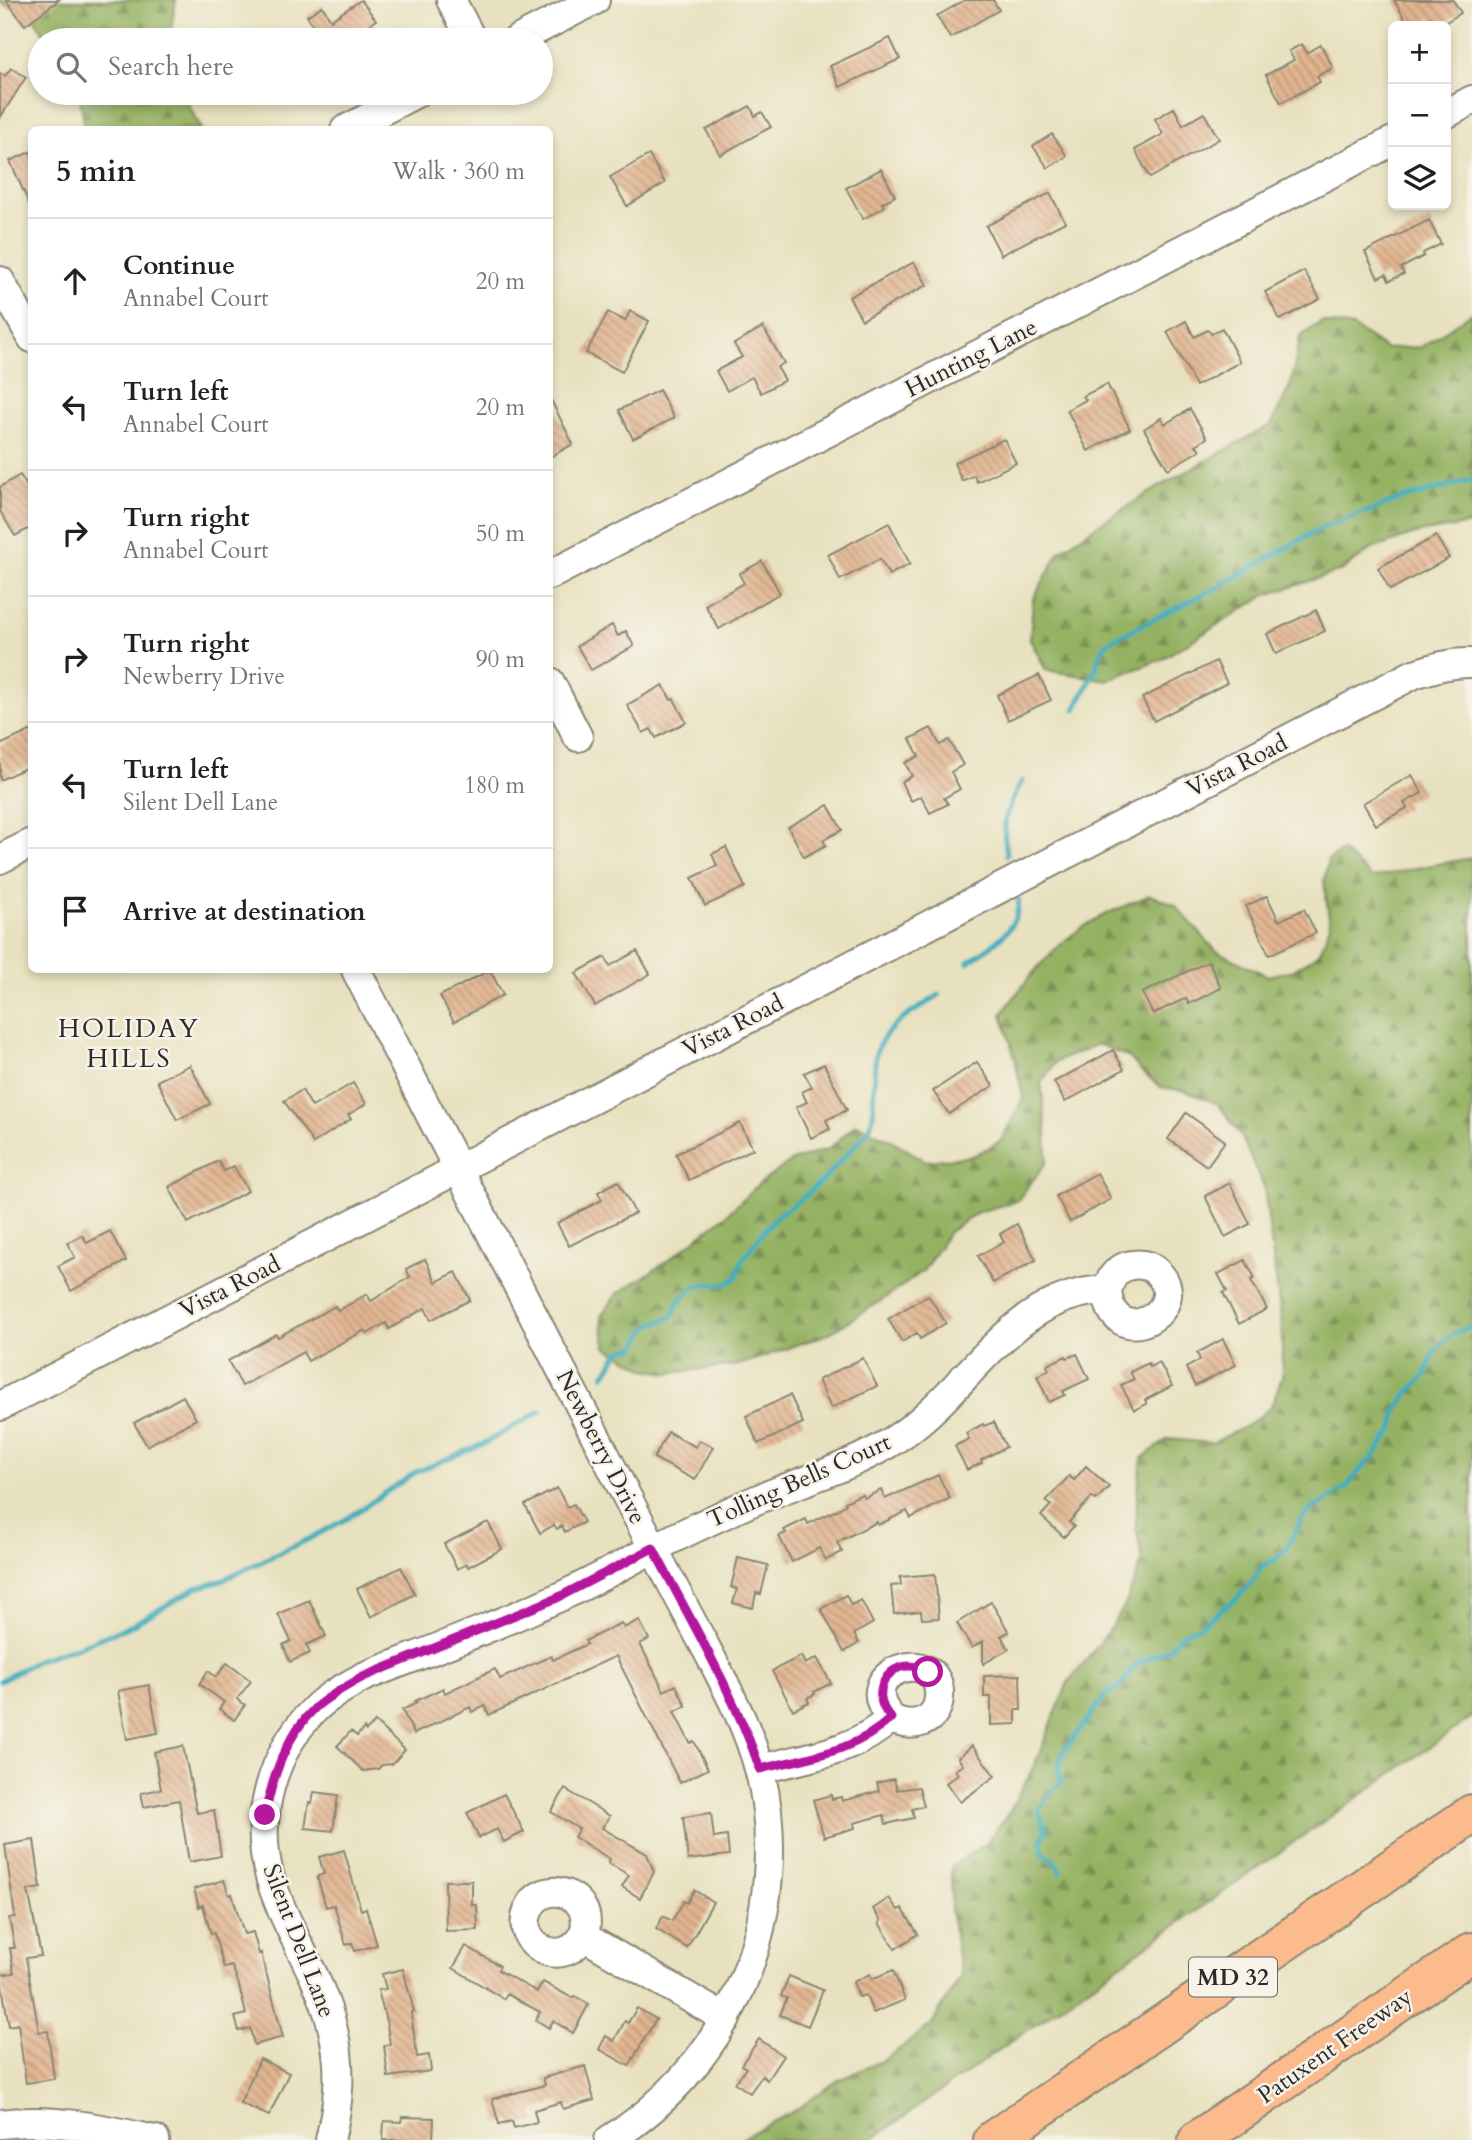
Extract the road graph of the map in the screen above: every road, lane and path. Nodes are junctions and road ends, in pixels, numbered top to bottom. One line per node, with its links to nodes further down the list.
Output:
1 (452, 0): 3 (street)
2 (595, 0): 4 (street)
3 (466, 28)
4 (540, 28)
5 (1472, 100): 7 (street)
6 (393, 105): 8 (street)
7 (1451, 111)
8 (353, 126)
9 (1388, 144): 12 (street, Hunting Lane)
10 (11, 296): 11 (street)
11 (28, 330)
12 (553, 573)
13 (1472, 663): 19 (street, Vista Road)
14 (553, 688): 15 (street)
15 (578, 737)
16 (28, 845): 17 (street)
17 (0, 859)
18 (358, 973): 19 (street, Newberry Drive)
19 (458, 1168): 21 (street, Vista Road); 22 (street, Newberry Drive)
20 (1107, 1290): 22 (street, Tolling Bells Court)
21 (0, 1406)
22 (653, 1548): 24 (street, Newberry Drive); 31 (street, Silent Dell Lane)
23 (891, 1718): 24 (street)
24 (760, 1769): 28 (street, Newberry Drive)
25 (1472, 1814): 33 (highway, MD 32)
26 (583, 1936): 28 (street)
27 (1472, 1952): 34 (highway, Patuxent Freeway)
28 (726, 2019): 32 (street, Newberry Drive)
29 (0, 2123): 30 (street)
30 (155, 2140)
31 (330, 2140)
32 (609, 2140)
33 (993, 2140)
34 (1198, 2140)

